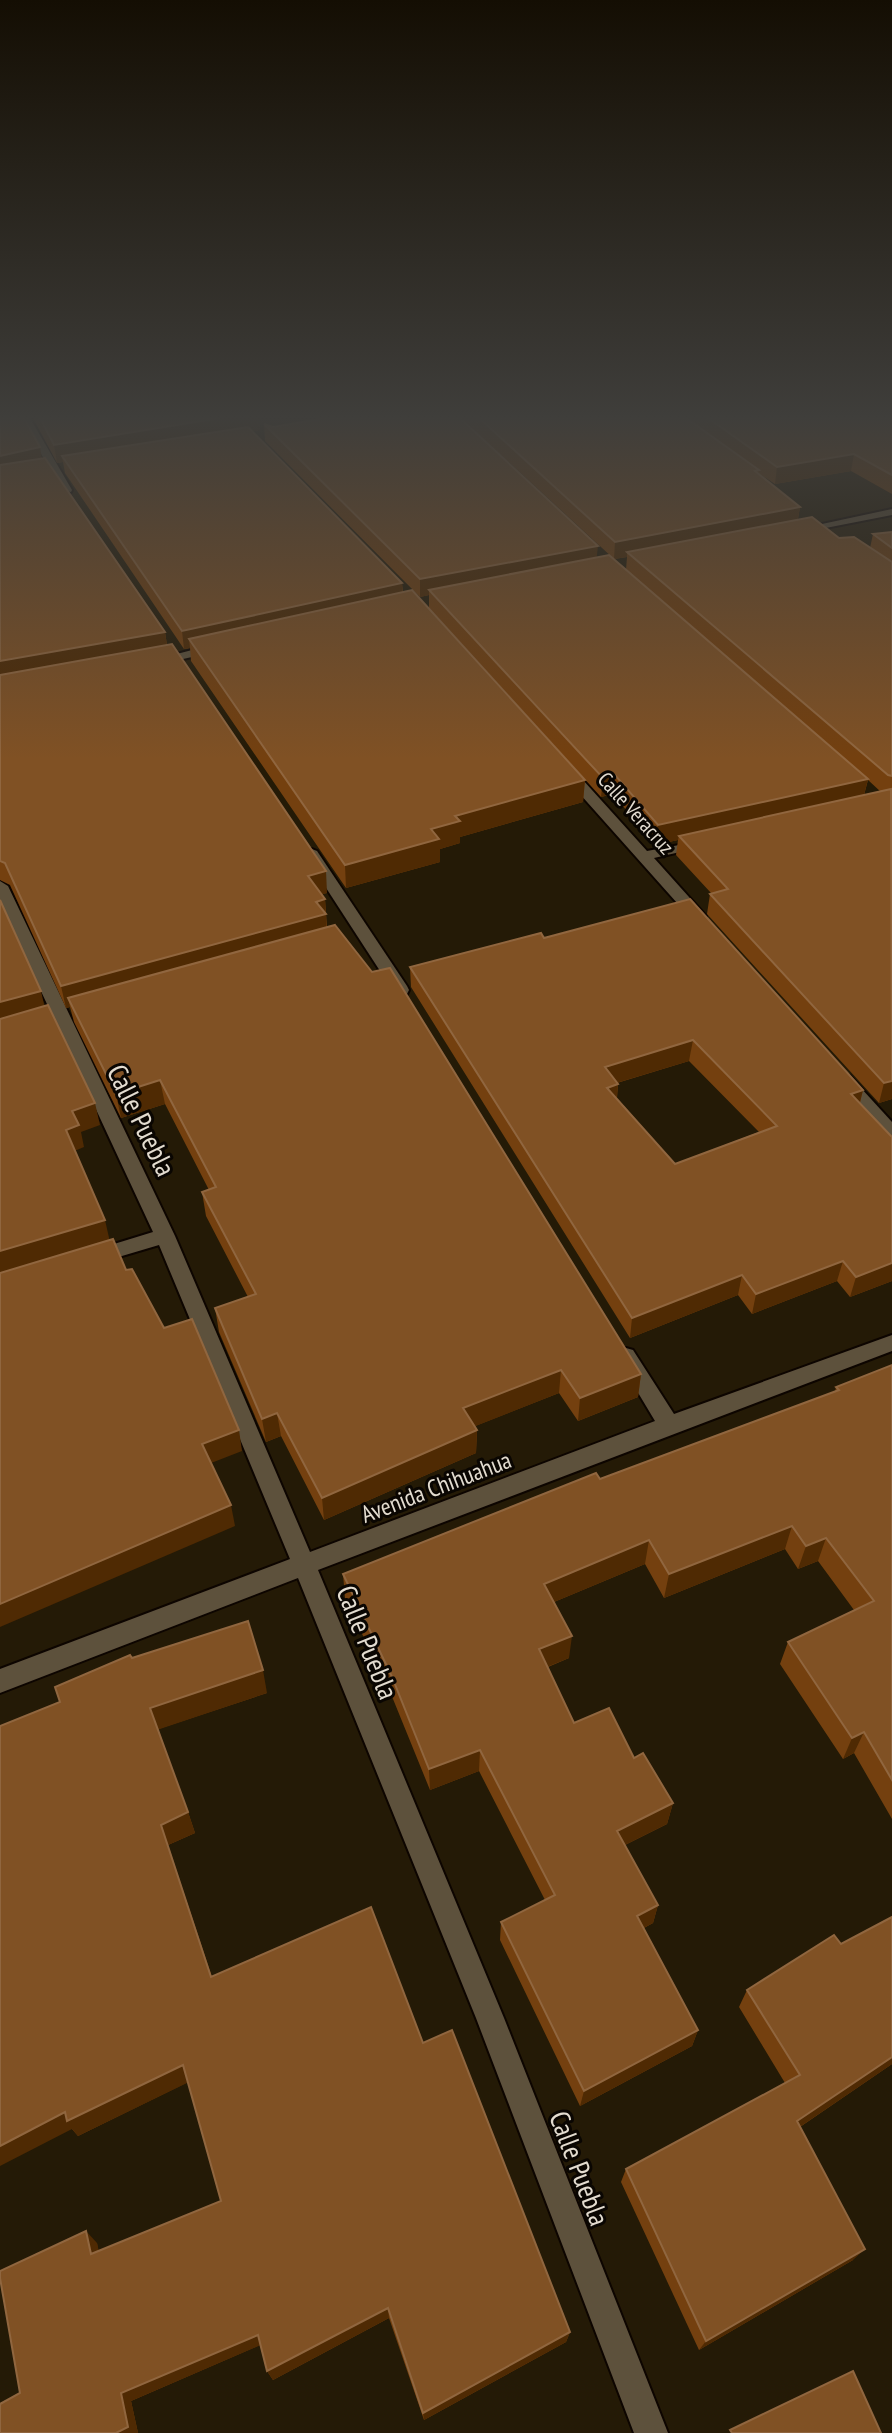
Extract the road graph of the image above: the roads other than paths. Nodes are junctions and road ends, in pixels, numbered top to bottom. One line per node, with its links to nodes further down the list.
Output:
1 (793, 532): 2 (street)
2 (781, 534)
3 (231, 645): 4 (street)
4 (137, 664)
5 (562, 765): 8 (street, Calle Veracruz)
6 (723, 838): 8 (street)
7 (303, 841): 11 (street)
8 (644, 856): 10 (street, Calle Veracruz)
9 (0, 886): 14 (street, Calle Puebla)
10 (708, 928)
11 (409, 1003)
12 (828, 1062): 13 (street)
13 (892, 1134)
14 (165, 1237): 15 (street); 19 (street, Calle Puebla)
15 (76, 1263)
16 (618, 1343): 18 (street)
17 (892, 1343): 18 (street, Avenida Chihuahua)
18 (669, 1424): 19 (street, Avenida Chihuahua)
19 (305, 1567): 20 (street, Avenida Chihuahua); 21 (street, Calle Puebla)
20 (0, 1681)
21 (651, 2433)

